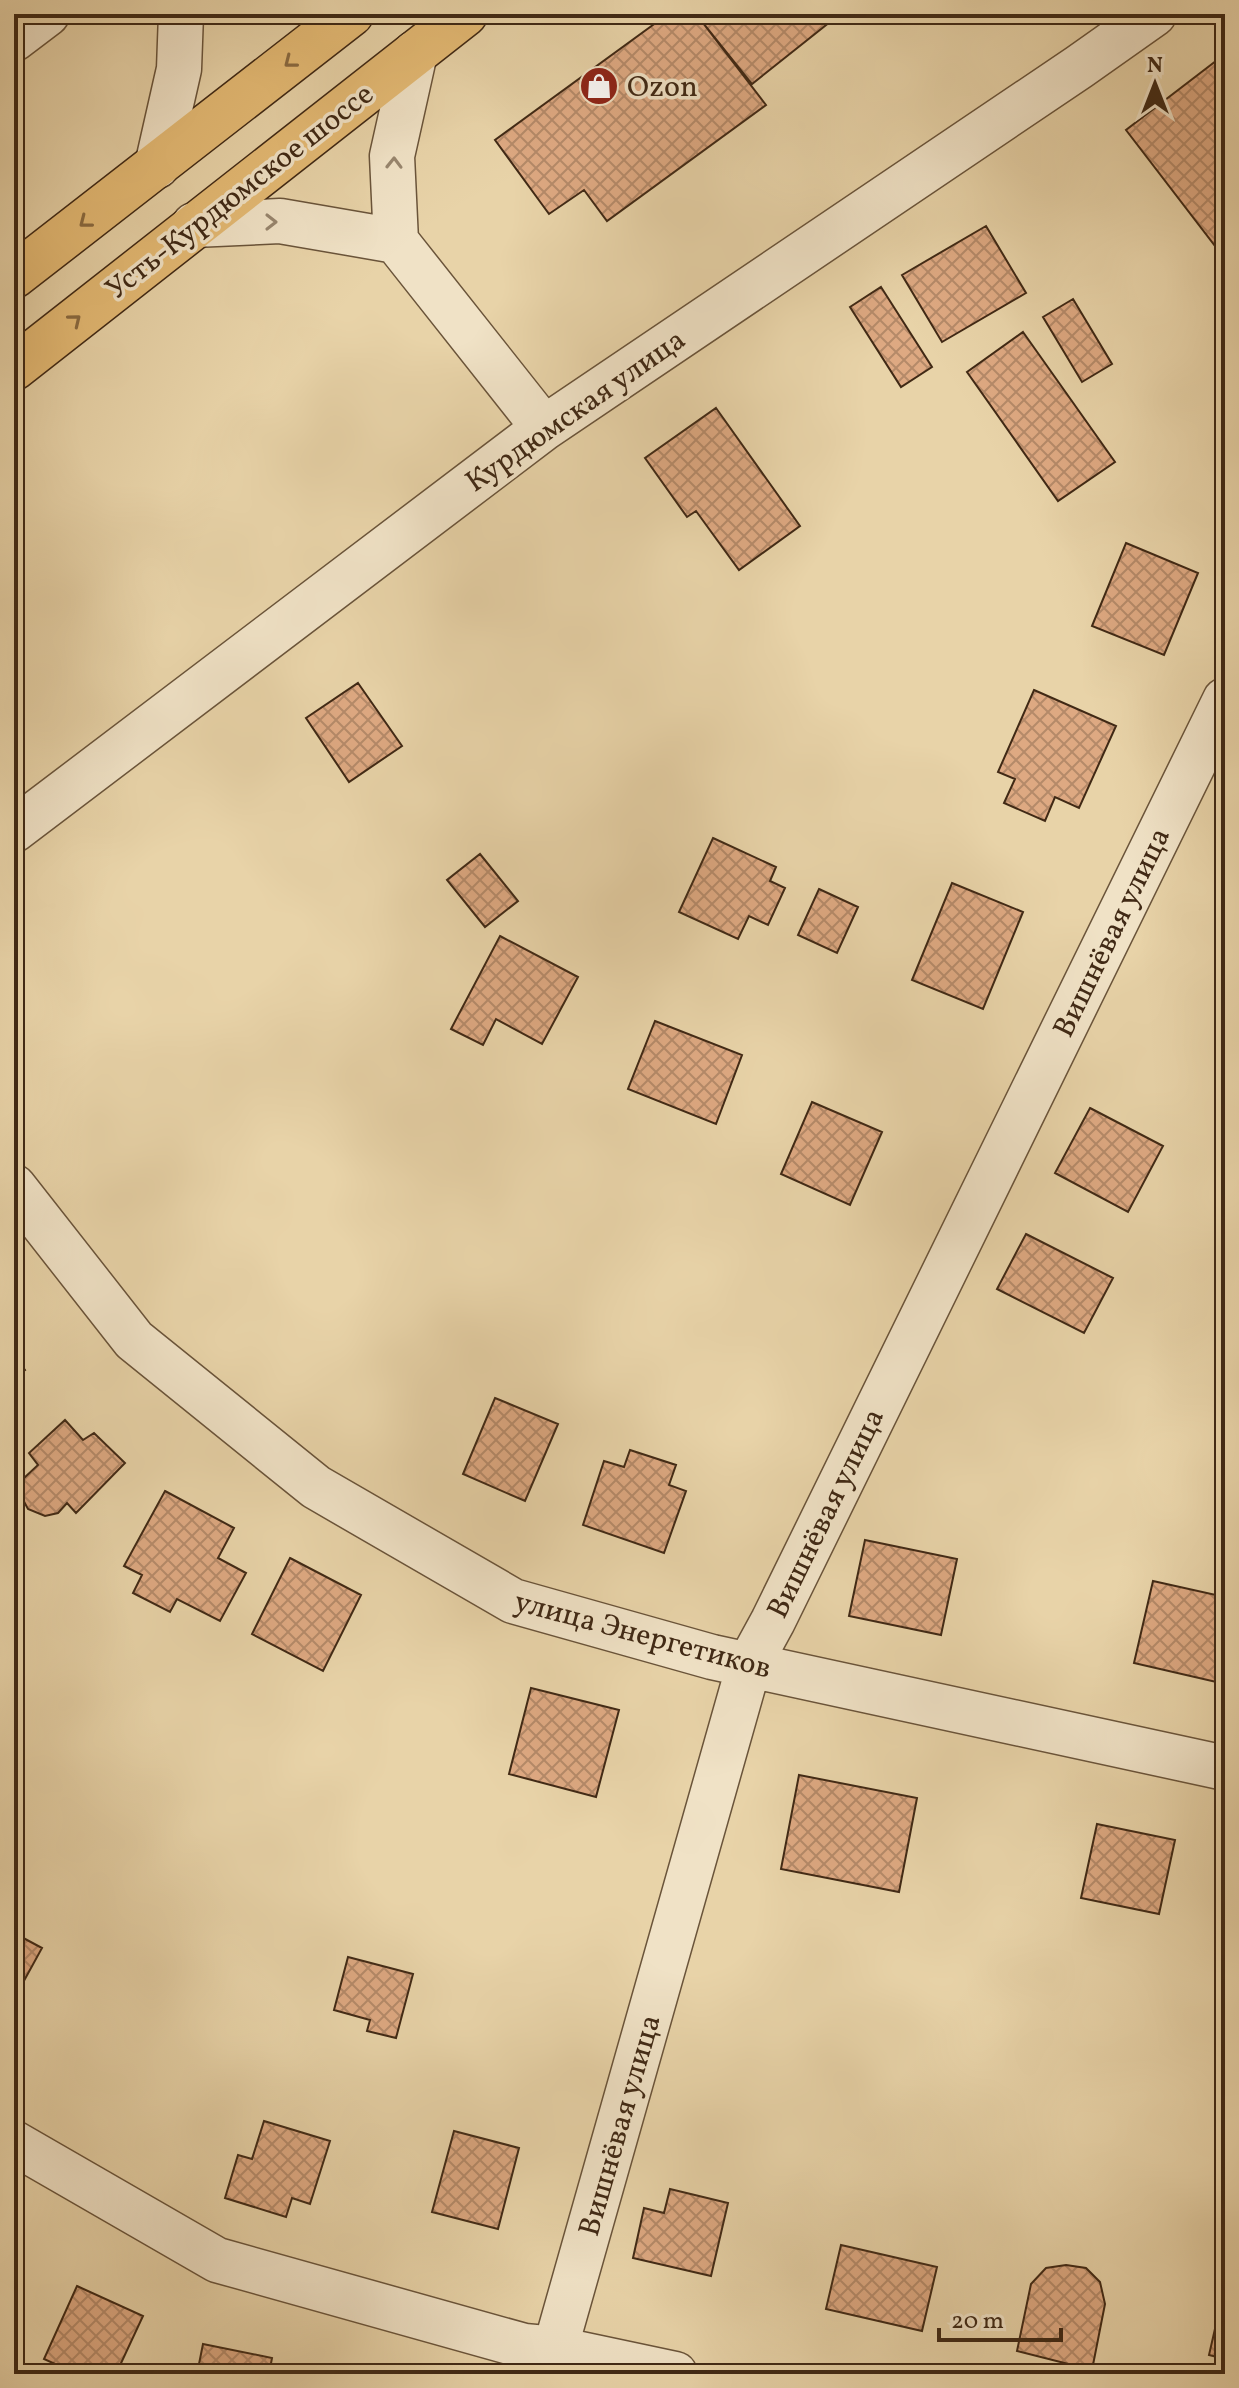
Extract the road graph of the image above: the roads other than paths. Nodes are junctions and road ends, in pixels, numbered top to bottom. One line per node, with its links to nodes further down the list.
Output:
1 (47, 14): 6 (street)
2 (181, 14): 8 (street)
3 (351, 14): 8 (main road, one-way to 8)
4 (465, 14): 7 (main road, Усть-Курдюмское шоссе)
5 (1154, 14): 13 (street, Курдюмская улица)
6 (14, 39)
7 (415, 53): 9 (main road, Усть-Курдюмское шоссе); 10 (street, one-way to 7)
8 (157, 166): 11 (main road, one-way to 11)
9 (194, 225): 10 (street, one-way to 10); 12 (main road, Усть-Курдюмское шоссе, one-way to 9)
10 (396, 241): 13 (street)
11 (14, 276)
12 (14, 368)
13 (544, 428): 15 (street, Курдюмская улица)
14 (1225, 700): 17 (street, Вишнёвая улица)
15 (14, 830)
16 (14, 1187): 17 (street, улица Энергетиков)
17 (749, 1665): 18 (street, улица Энергетиков); 20 (street, Вишнёвая улица)
18 (1225, 1768)
19 (14, 2143): 20 (street)
20 (553, 2361): 21 (street)
21 (675, 2374)

